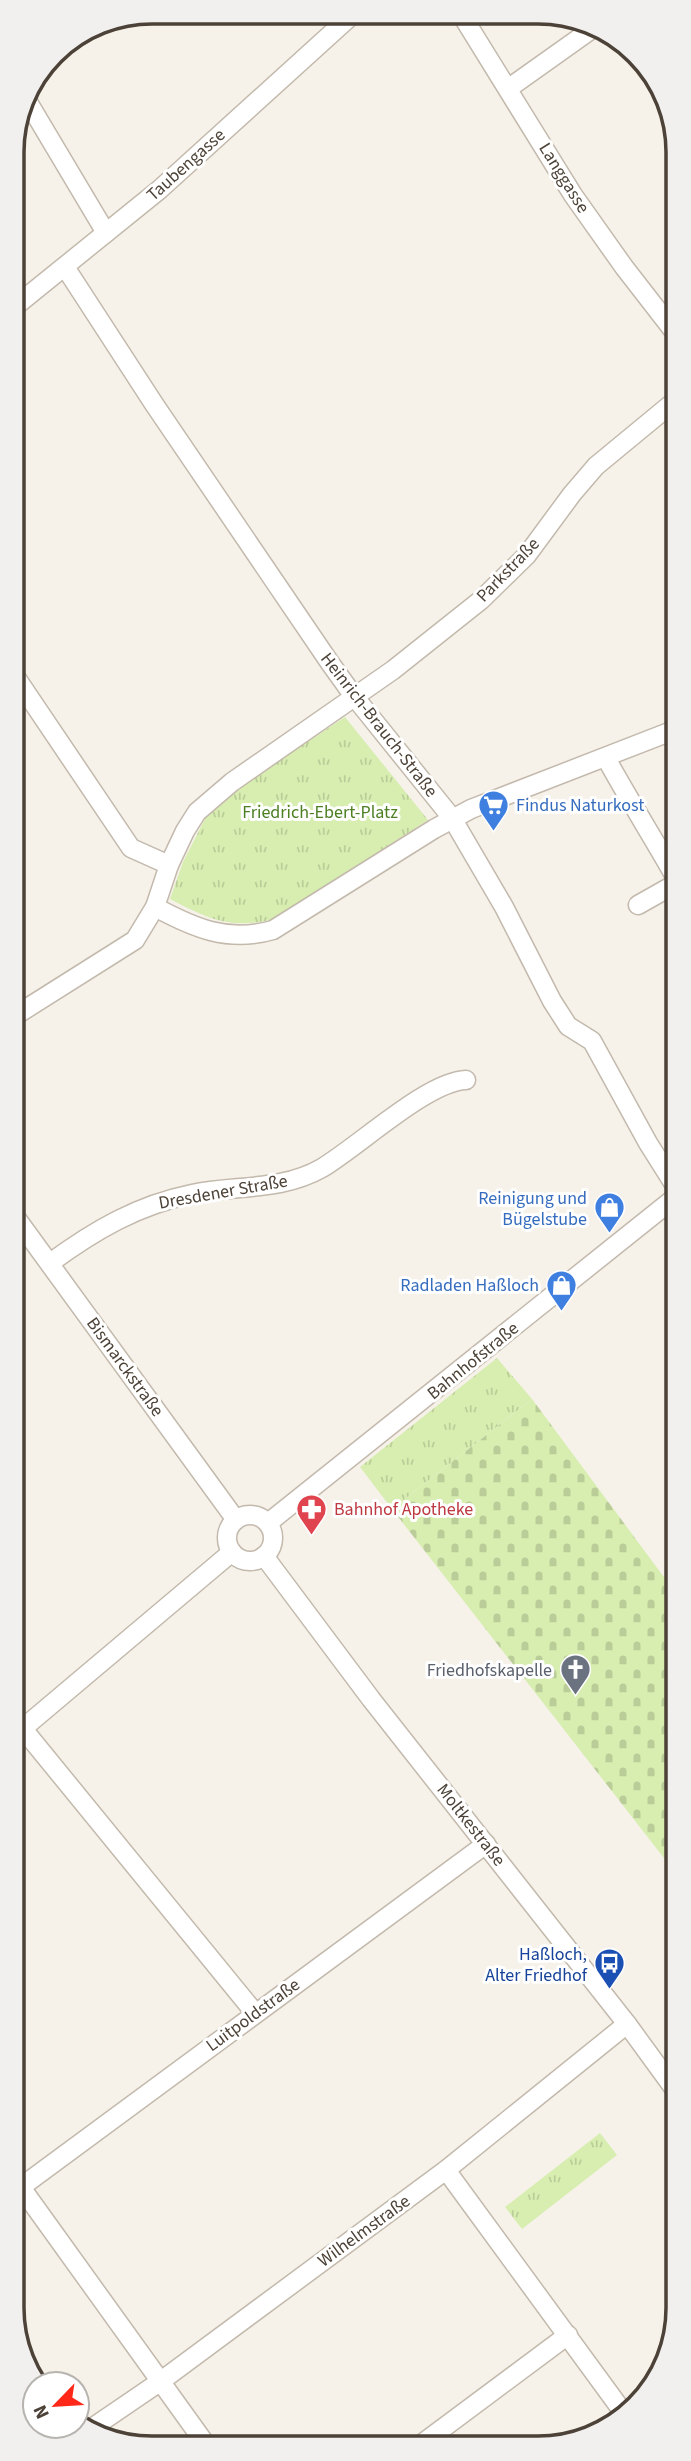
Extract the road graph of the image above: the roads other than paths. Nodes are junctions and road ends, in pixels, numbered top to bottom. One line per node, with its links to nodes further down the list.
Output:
1 (342, 24): 6 (street, Taubengasse)
2 (467, 24): 4 (street, Langgasse)
3 (585, 34): 4 (street)
4 (509, 88): 9 (street, Langgasse)
5 (30, 115): 6 (street)
6 (106, 233): 7 (street, Taubengasse)
7 (65, 267): 8 (street, Taubengasse); 12 (street, Heinrich-Brauch-Straße)
8 (25, 299)
9 (666, 321)
10 (666, 408): 12 (street, Parkstraße)
11 (25, 690): 17 (street)
12 (353, 695): 15 (street, Heinrich-Brauch-Straße); 17 (street)
13 (666, 733): 14 (street)
14 (606, 758): 15 (street); 16 (street)
15 (452, 818): 20 (street); 23 (street, Heinrich-Brauch-Straße)
16 (666, 861)
17 (169, 865): 20 (street)
18 (666, 888): 19 (street)
19 (638, 905)
20 (155, 907): 21 (street)
21 (25, 1010)
22 (466, 1080): 26 (street, Dresdener Straße)
23 (666, 1172)
24 (666, 1205): 28 (street, Bahnhofstraße)
25 (24, 1229): 26 (street, Bismarckstraße)
26 (50, 1263): 27 (street, Bismarckstraße)
27 (236, 1520): 28 (street); 29 (street)
28 (268, 1524): 30 (street)
29 (232, 1552): 30 (street); 31 (street)
30 (264, 1556): 33 (street, Moltkestraße)
31 (24, 1728)
32 (24, 1738): 34 (street)
33 (485, 1844): 34 (street, Luitpoldstraße); 35 (street, Moltkestraße)
34 (255, 2013): 38 (street, Luitpoldstraße)
35 (627, 2024): 36 (street, Moltkestraße); 37 (street, Wilhelmstraße)
36 (666, 2078)
37 (446, 2170): 40 (street); 41 (street, Wilhelmstraße)
38 (24, 2179)
39 (24, 2191): 41 (street)
40 (568, 2335): 42 (street); 45 (street)
41 (161, 2381): 43 (street, Wilhelmstraße); 44 (street)
42 (619, 2408)
43 (98, 2424)
44 (200, 2436)
45 (432, 2436)

